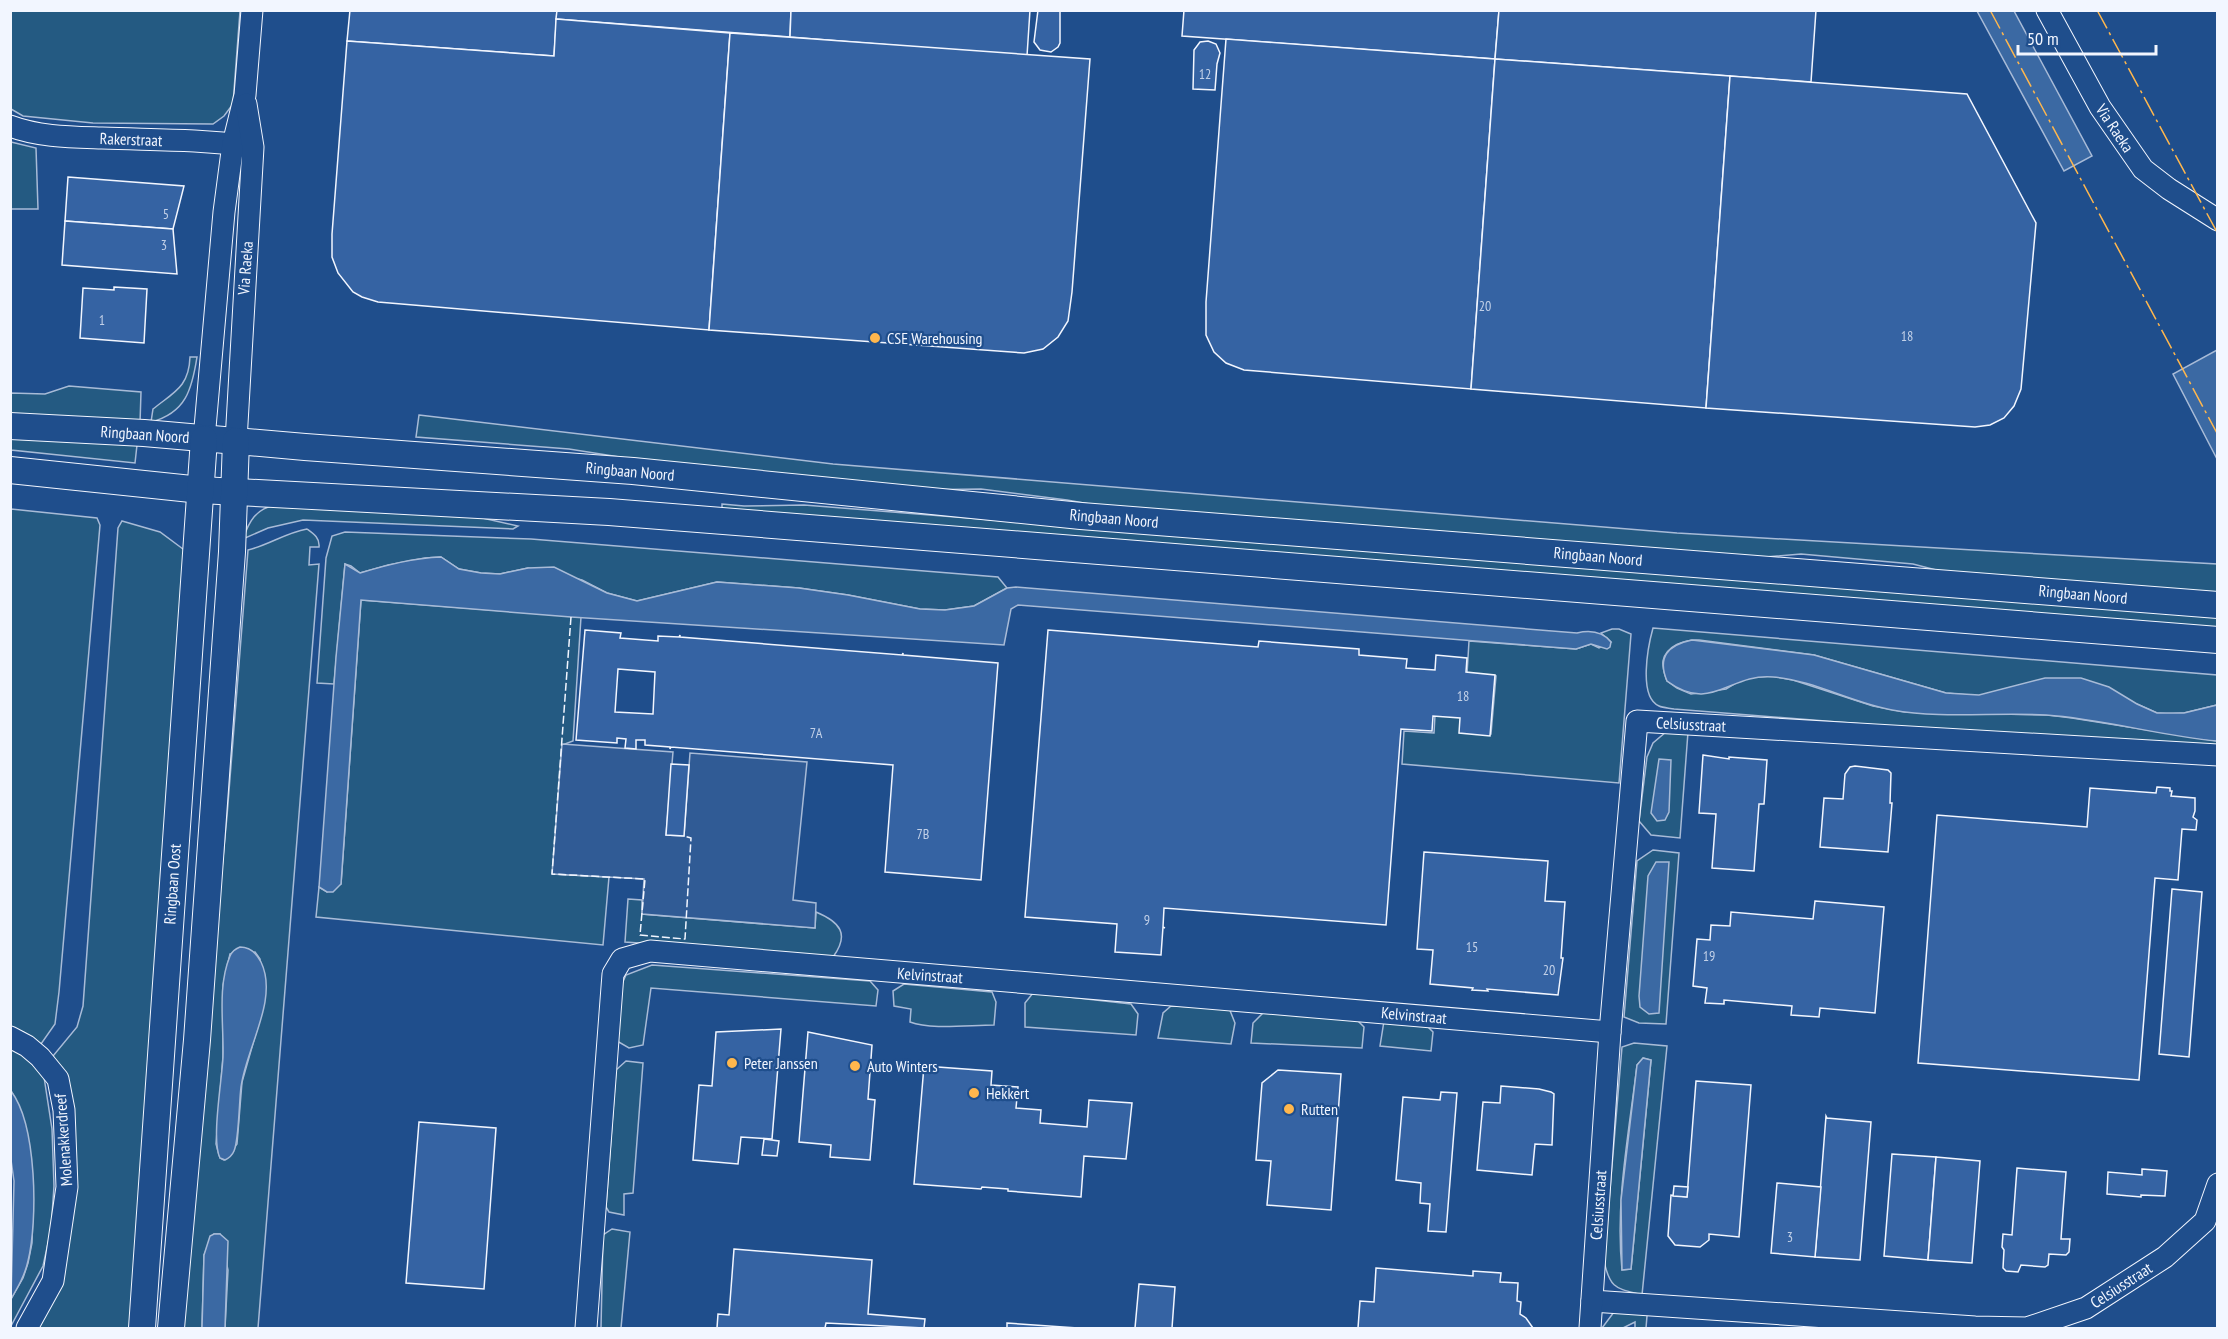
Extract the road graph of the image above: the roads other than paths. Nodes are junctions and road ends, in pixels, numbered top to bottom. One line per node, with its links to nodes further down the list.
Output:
1 (252, 10): 4 (street, Via Raeka)
2 (2047, 10): 5 (street, Via Raeka)
3 (10, 126): 4 (street, Rakerstraat)
4 (243, 146): 7 (street, Via Raeka); 8 (street, Via Raeka)
5 (2216, 219)
6 (10, 426): 7 (main road, Ringbaan Noord)
7 (204, 439): 8 (main road, Ringbaan Noord); 10 (main road, Ringbaan Oost)
8 (236, 441): 11 (main road); 12 (main road, Ringbaan Noord)
9 (10, 470): 10 (main road, Ringbaan Noord)
10 (201, 490): 11 (main road, Ringbaan Noord); 20 (main road, Ringbaan Oost)
11 (235, 492): 13 (main road, Ringbaan Noord); 21 (main road)
12 (2217, 604)
13 (2217, 640)
14 (2217, 755): 15 (street, Celsiusstraat)
15 (1610, 1032): 18 (street, Celsiusstraat); 22 (street, Kelvinstraat)
16 (10, 1037): 19 (street, Molenakkerdreef)
17 (2217, 1184): 18 (street, Celsiusstraat)
18 (1592, 1301): 23 (street, Celsiusstraat)
19 (27, 1329)
20 (142, 1329)
21 (171, 1329)
22 (586, 1329)
23 (1590, 1329)

